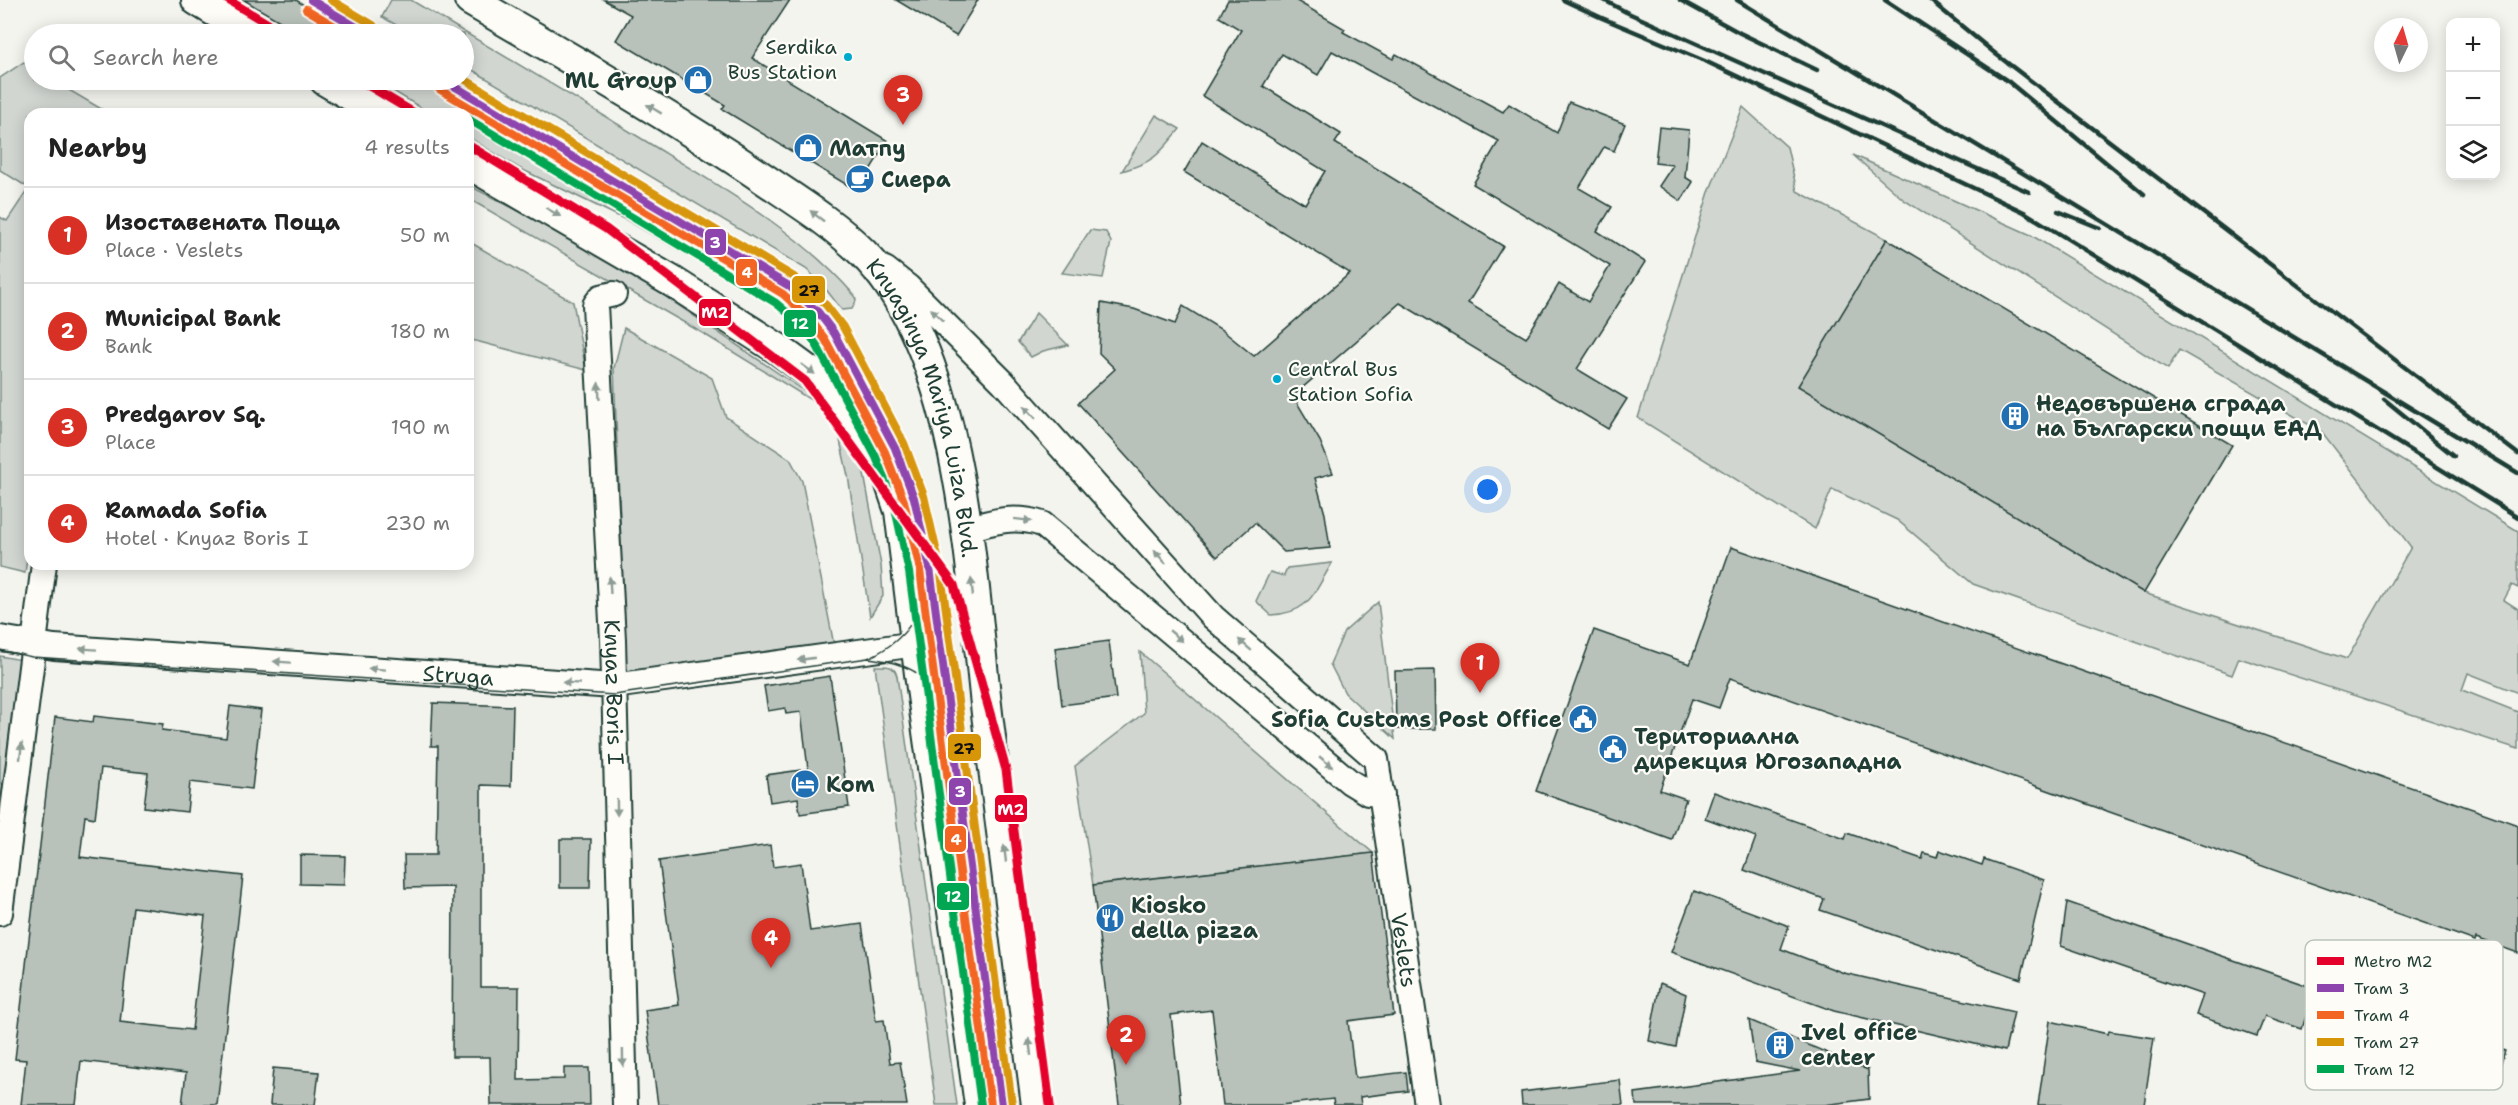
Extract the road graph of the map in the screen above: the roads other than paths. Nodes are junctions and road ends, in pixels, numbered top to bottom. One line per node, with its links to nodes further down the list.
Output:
1 (197, 0): 3 (main road)
2 (470, 0): 7 (main road, Knyaginya Mariya Luiza Blvd., one-way to 2)
3 (236, 24)
4 (342, 90): 5 (main road)
5 (373, 108)
6 (474, 166): 12 (main road, one-way to 12)
7 (863, 253): 9 (main road, Knyaginya Mariya Luiza Blvd.); 15 (street, Veslets, one-way to 7)
8 (615, 294): 14 (street, Knyaz Boris I, one-way to 8)
9 (966, 530): 15 (street, one-way to 15); 19 (main road, Knyaginya Mariya Luiza Blvd., one-way to 9)
10 (43, 570): 13 (street)
11 (0, 638): 13 (street, Struga)
12 (916, 644): 14 (street, Struga, one-way to 14); 18 (main road)
13 (33, 650): 14 (street, Struga, one-way to 13); 16 (street, one-way to 13)
14 (614, 686): 17 (street, Knyaz Boris I, one-way to 17)
15 (1382, 794): 20 (street, Veslets)
16 (0, 913)
17 (625, 1105)
18 (980, 1105)
19 (1037, 1105)
20 (1427, 1105)

